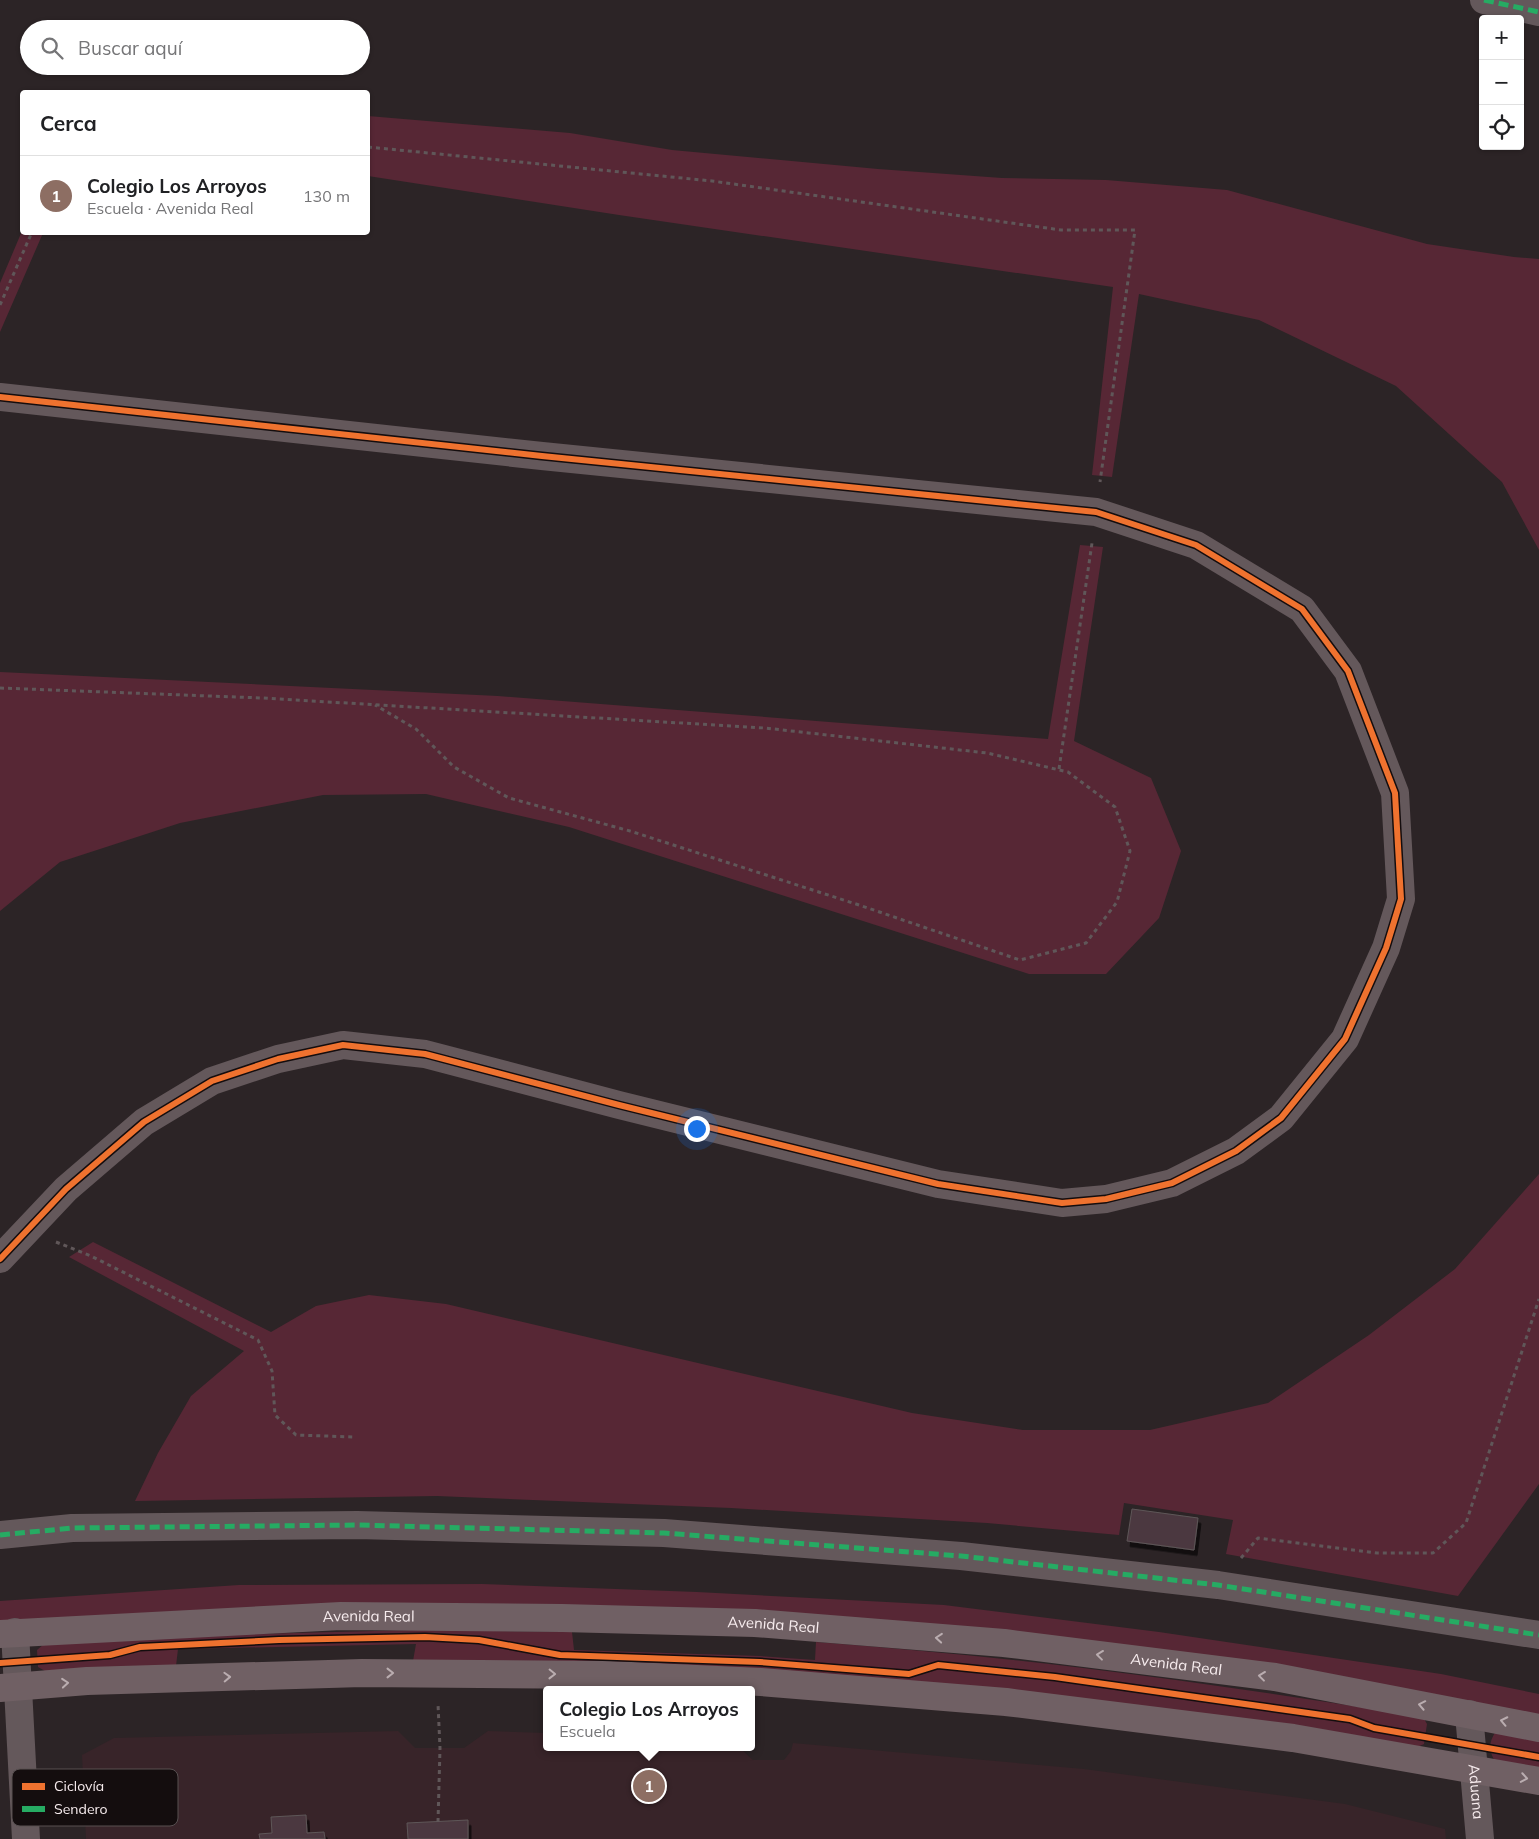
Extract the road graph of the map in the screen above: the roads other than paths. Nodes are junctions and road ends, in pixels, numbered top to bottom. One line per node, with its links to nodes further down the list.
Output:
1 (1484, 0): 2 (street)
2 (1539, 12)
3 (0, 397): 4 (street)
4 (0, 1259)
5 (0, 1534): 7 (street)
6 (7, 1633): 8 (street); 9 (main road, Avenida Real, one-way to 6)
7 (1539, 1636)
8 (8, 1687): 11 (street); 12 (main road, one-way to 12)
9 (1469, 1714): 10 (main road, Avenida Real, one-way to 9); 12 (street, Aduana)
10 (1539, 1728)
11 (18, 1769)
12 (1476, 1769): 13 (main road, one-way to 13); 16 (street, Aduana)
13 (1539, 1781)
14 (24, 1826): 15 (street)
15 (26, 1839)
16 (1480, 1839)

